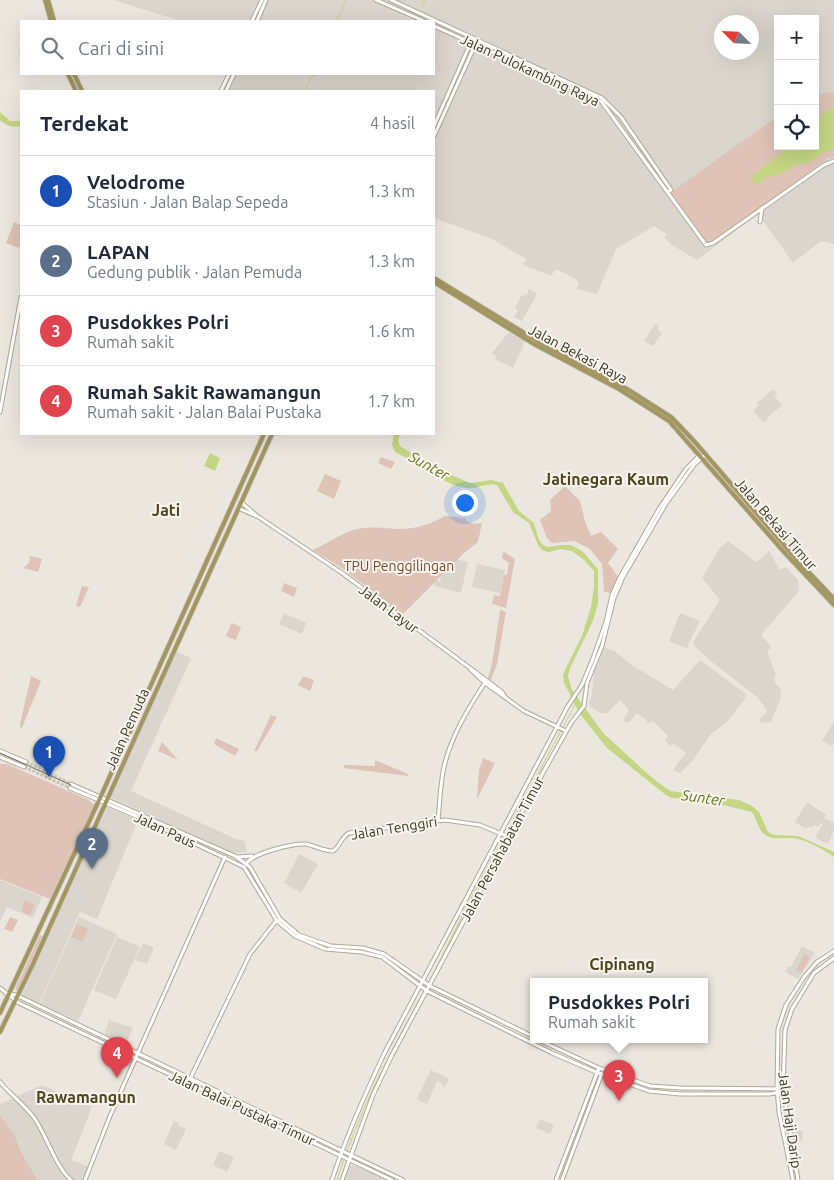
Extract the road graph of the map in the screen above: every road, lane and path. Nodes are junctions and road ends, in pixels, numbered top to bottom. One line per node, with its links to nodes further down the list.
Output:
1 (47, 0): 6 (main road)
2 (262, 0): 7 (street)
3 (266, 0): 8 (street)
4 (376, 0): 9 (street)
5 (391, 0): 10 (street, Jalan Pulokambing Raya)
6 (53, 20)
7 (252, 20)
8 (257, 20)
9 (422, 20)
10 (432, 20)
11 (435, 22): 13 (street, Jalan Pulokambing Raya)
12 (435, 26): 13 (street, Jalan Pulokambing Raya)
13 (472, 40): 14 (street, Jalan Pulokambing Raya); 23 (street)
14 (476, 42): 24 (street, Jalan Pulokambing Raya); 25 (street, Jalan Pulokambing Raya); 26 (street)
15 (68, 75): 19 (main road)
16 (74, 75): 20 (main road)
17 (229, 75): 21 (street)
18 (234, 75): 22 (street)
19 (76, 90)
20 (82, 90)
21 (221, 90)
22 (226, 90)
23 (435, 124)
24 (630, 130): 25 (street); 28 (street, Jalan Pulokambing Raya)
25 (625, 133): 28 (street, Jalan Pulokambing Raya)
26 (435, 134)
27 (834, 161): 29 (street)
28 (669, 191): 29 (street, Jalan Pulokambing Raya)
29 (762, 208): 30 (street)
30 (760, 222)
31 (435, 279): 40 (main road, Jalan Bekasi Raya)
32 (435, 283): 40 (main road, Jalan Bekasi Raya)
33 (20, 302): 34 (street)
34 (2, 392): 35 (street); 36 (street)
35 (0, 397)
36 (0, 407): 37 (street)
37 (0, 412)
38 (264, 435): 50 (main road, Jalan Pemuda)
39 (272, 435): 42 (main road, Jalan Pemuda)
40 (703, 455): 41 (street); 45 (main road, Jalan Bekasi Timur); 46 (main road, Jalan Bekasi Timur)
41 (670, 495): 48 (street); 49 (street)
42 (241, 502): 43 (main road, Jalan Pemuda); 44 (street, Jalan Layur)
43 (238, 508): 44 (street, Jalan Layur); 51 (main road, Jalan Pemuda)
44 (256, 516): 47 (street, Jalan Layur)
45 (834, 599)
46 (834, 605)
47 (485, 682): 52 (street, Jalan Layur); 61 (street)
48 (581, 686): 49 (street); 52 (street)
49 (586, 687): 52 (street, Jalan Persahabatan Timur)
50 (134, 723): 51 (main road); 58 (main road, Jalan Pemuda)
51 (140, 726): 59 (main road, Jalan Pemuda)
52 (561, 729): 62 (street); 63 (street, Jalan Persahabatan Timur)
53 (0, 751): 55 (street)
54 (0, 757): 56 (street)
55 (26, 762)
56 (24, 767)
57 (71, 786): 58 (street)
58 (100, 799): 59 (street, Jalan Paus); 60 (street, Jalan Paus); 76 (main road, Jalan Pemuda)
59 (108, 799): 60 (main road, Jalan Pemuda); 64 (street, Jalan Paus)
60 (106, 803): 67 (street, Jalan Paus); 77 (main road, Jalan Pemuda)
61 (438, 820): 62 (street, Jalan Tenggiri); 65 (street, Jalan Tenggiri)
62 (502, 833): 63 (street, Jalan Tenggiri); 73 (street)
63 (508, 836): 73 (street, Jalan Persahabatan Timur)
64 (227, 852): 66 (street, Jalan Paus); 67 (street)
65 (257, 855): 66 (street, Jalan Tenggiri); 68 (street, Jalan Tenggiri)
66 (235, 856): 68 (street, Jalan Paus)
67 (225, 858): 69 (street, Jalan Paus); 87 (street)
68 (246, 864): 69 (street, Jalan Paus)
69 (278, 919): 70 (street); 91 (street)
70 (313, 943): 73 (street); 75 (street)
71 (834, 951): 95 (street, Jalan Haji Darip)
72 (834, 958): 96 (street, Jalan Haji Darip)
73 (426, 984): 75 (street); 75 (street); 82 (street)
74 (0, 988): 76 (street)
75 (423, 989): 85 (street); 104 (street); 105 (street)
76 (9, 994): 77 (street); 78 (main road, Jalan Pemuda)
77 (17, 998): 79 (street); 80 (main road, Jalan Pemuda)
78 (0, 1013)
79 (66, 1022): 81 (street); 83 (street)
80 (0, 1032)
81 (94, 1033): 83 (street); 87 (street)
82 (530, 1035)
83 (92, 1038): 87 (street)
84 (530, 1043): 89 (street)
85 (530, 1043)
86 (545, 1043): 88 (street)
87 (137, 1056): 91 (street, Jalan Balai Pustaka Timur); 106 (street, Jalan Balai Pustaka Timur); 111 (street)
88 (599, 1068): 89 (street); 90 (street)
89 (596, 1072): 90 (street); 100 (street)
90 (602, 1072): 93 (street); 97 (street); 101 (street)
91 (190, 1079): 104 (street, Jalan Balai Pustaka Timur)
92 (1, 1084): 110 (street)
93 (703, 1088): 94 (street); 97 (street)
94 (709, 1088): 95 (street); 98 (street)
95 (777, 1088): 96 (street); 99 (street, Jalan Haji Darip)
96 (783, 1090): 99 (street); 119 (street, Jalan Haji Darip)
97 (703, 1093): 98 (street)
98 (709, 1093): 99 (street)
99 (777, 1093): 118 (street, Jalan Haji Darip)
100 (575, 1130): 101 (street); 102 (street)
101 (580, 1133): 103 (street)
102 (571, 1140): 103 (street); 116 (street)
103 (576, 1142): 117 (street)
104 (343, 1150): 105 (street, Jalan Balai Pustaka Timur); 106 (street)
105 (350, 1154): 107 (street); 108 (street, Jalan Balai Pustaka Timur)
106 (341, 1155): 107 (street, Jalan Balai Pustaka Timur); 112 (street)
107 (348, 1159): 109 (street, Jalan Balai Pustaka Timur); 113 (street)
108 (381, 1169): 109 (street); 115 (street, Jalan Balai Pustaka Timur)
109 (378, 1173): 114 (street, Jalan Balai Pustaka Timur)
110 (71, 1180)
111 (85, 1180)
112 (332, 1180)
113 (342, 1180)
114 (392, 1180)
115 (404, 1180)
116 (556, 1180)
117 (562, 1180)
118 (793, 1180)
119 (798, 1180)

